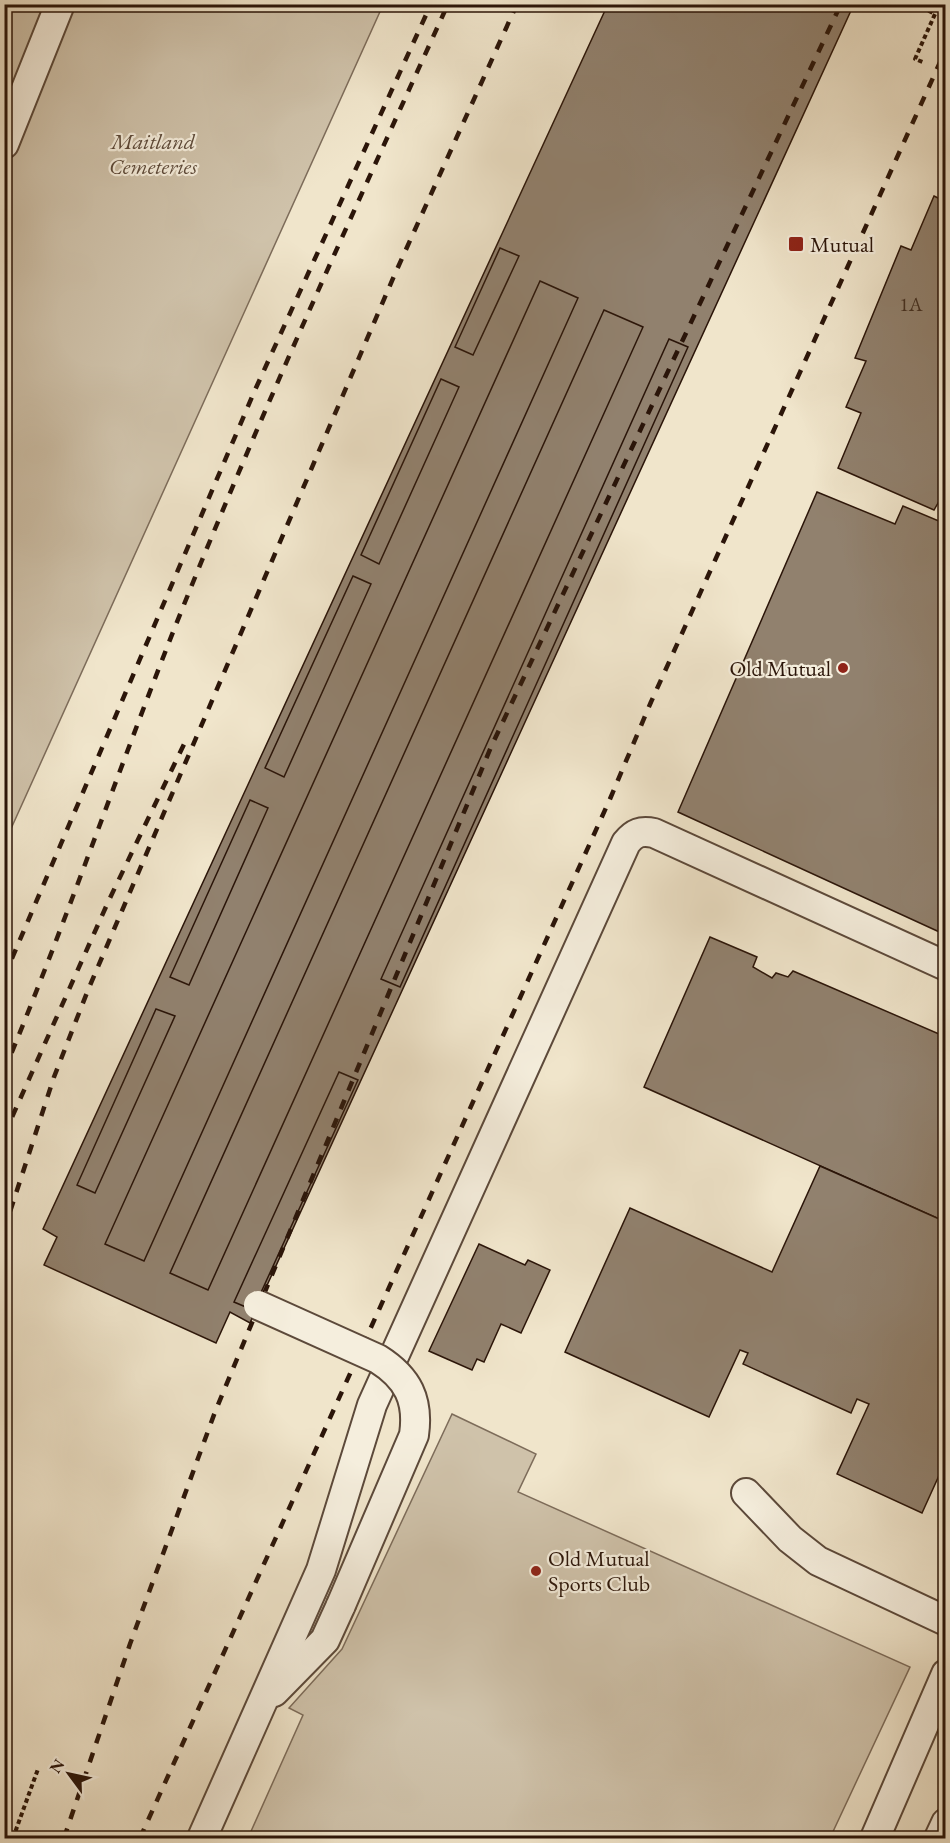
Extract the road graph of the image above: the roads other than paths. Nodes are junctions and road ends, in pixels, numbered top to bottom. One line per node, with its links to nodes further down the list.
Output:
1 (60, 4): 2 (lane)
2 (4, 144)
3 (945, 966): 8 (lane)
4 (258, 1305): 8 (lane, bridge)
5 (746, 1494): 6 (lane)
6 (945, 1621)
7 (944, 1680): 11 (lane)
8 (264, 1702): 10 (lane)
9 (945, 1823): 12 (lane)
10 (202, 1839)
11 (875, 1839)
12 (939, 1839)

